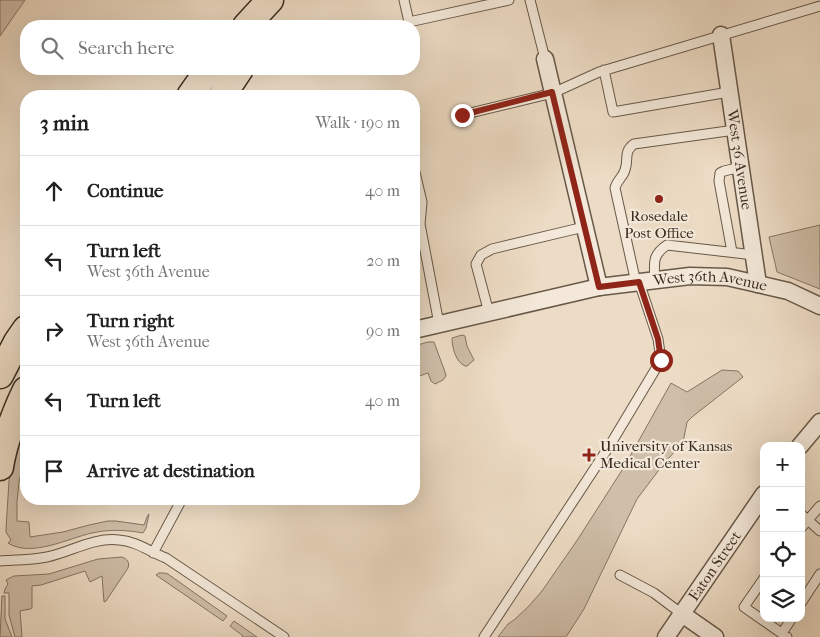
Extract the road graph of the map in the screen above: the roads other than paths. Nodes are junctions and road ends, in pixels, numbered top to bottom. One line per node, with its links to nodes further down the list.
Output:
1 (404, 0): 7 (lane)
2 (509, 0): 8 (lane)
3 (530, 0): 10 (lane)
4 (820, 6): 9 (lane)
5 (264, 10): 6 (main road)
6 (253, 20)
7 (409, 20)
8 (418, 20)
9 (721, 35): 11 (lane); 17 (street, West 36 Avenue)
10 (544, 59): 16 (street)
11 (604, 70): 16 (lane); 17 (lane)
12 (205, 75): 14 (main road)
13 (236, 75): 15 (main road)
14 (194, 90)
15 (226, 90)
16 (552, 92): 18 (lane); 24 (street)
17 (729, 92): 19 (street, West 36 Avenue)
18 (462, 115)
19 (735, 130): 20 (street, West 36 Avenue); 27 (lane)
20 (741, 167): 25 (lane); 26 (street, West 36 Avenue)
21 (420, 194): 23 (lane)
22 (420, 224): 32 (lane)
23 (420, 224)
24 (584, 227): 29 (street); 31 (lane)
25 (732, 252): 26 (lane); 27 (lane)
26 (754, 255): 28 (street, West 36 Avenue)
27 (643, 281): 28 (street, West 36th Avenue); 29 (street, West 36th Avenue); 57 (lane)
28 (758, 284): 30 (street, West 36th Avenue)
29 (599, 287): 31 (street, West 36th Avenue)
30 (820, 306)
31 (489, 313): 32 (street, West 36th Avenue)
32 (439, 324): 33 (street, West 36th Avenue)
33 (420, 329)
34 (20, 338): 35 (main road)
35 (0, 375)
36 (20, 405): 39 (main road)
37 (820, 422): 38 (street)
38 (803, 442)
39 (0, 467)
40 (760, 500): 51 (street, Eaton Street)
41 (179, 505): 45 (lane)
42 (820, 506): 43 (lane)
43 (805, 517): 44 (lane)
44 (820, 531)
45 (153, 553): 46 (lane); 56 (lane)
46 (0, 562)
47 (820, 574): 50 (lane)
48 (620, 575): 51 (lane)
49 (760, 584): 52 (lane)
50 (805, 597)
51 (682, 614): 58 (street, Eaton Street); 59 (street)
52 (760, 618)
53 (766, 622): 55 (lane)
54 (790, 622): 55 (lane)
55 (785, 635)
56 (284, 637)
57 (484, 637)
58 (666, 637)
59 (715, 637)

